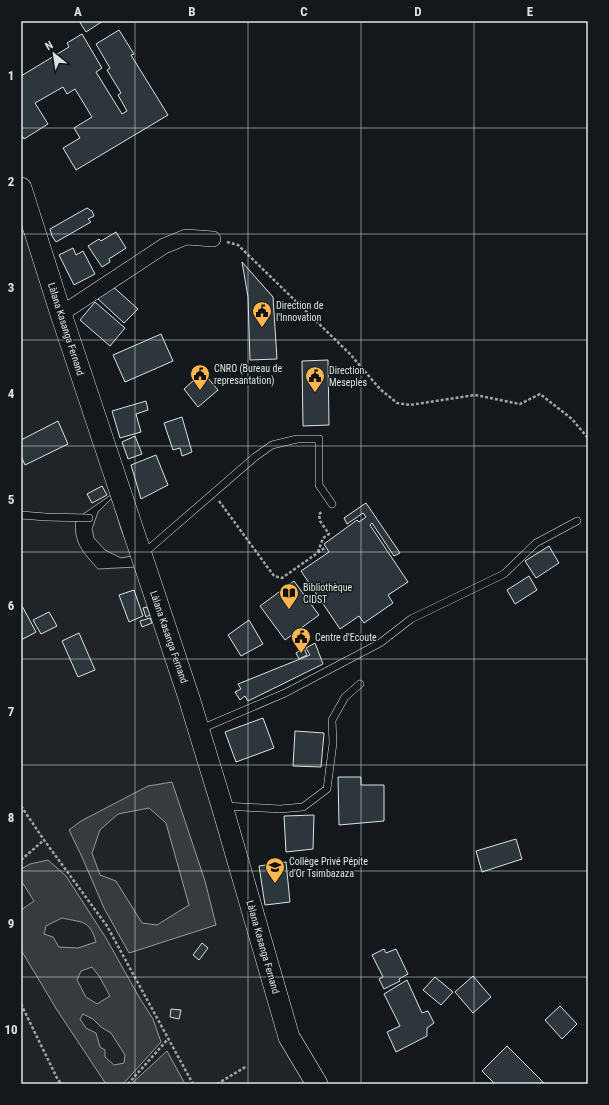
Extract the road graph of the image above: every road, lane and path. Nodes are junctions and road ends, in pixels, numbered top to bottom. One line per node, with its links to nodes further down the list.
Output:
1 (21, 188): 3 (street, Làlana Kasanga Fernand)
2 (213, 239): 3 (street); 4 (path)
3 (61, 314): 12 (street, Làlana Kasanga Fernand)
4 (588, 436)
5 (213, 493): 6 (lane); 11 (path); 12 (lane)
6 (332, 504): 11 (path)
7 (21, 515): 8 (lane)
8 (89, 518)
9 (577, 522): 14 (lane)
10 (326, 547): 11 (path)
11 (318, 552)
12 (142, 556): 14 (street, Làlana Kasanga Fernand)
13 (360, 684): 16 (lane)
14 (199, 730): 16 (street, Làlana Kasanga Fernand)
15 (21, 806): 17 (path)
16 (222, 806): 26 (street, Làlana Kasanga Fernand)
17 (44, 840): 18 (path); 20 (path)
18 (21, 860)
19 (21, 1004): 22 (path)
20 (168, 1038): 23 (path); 24 (path)
21 (247, 1066): 25 (path)
22 (60, 1084)
23 (128, 1084)
24 (193, 1084)
25 (217, 1084)
26 (317, 1084)

